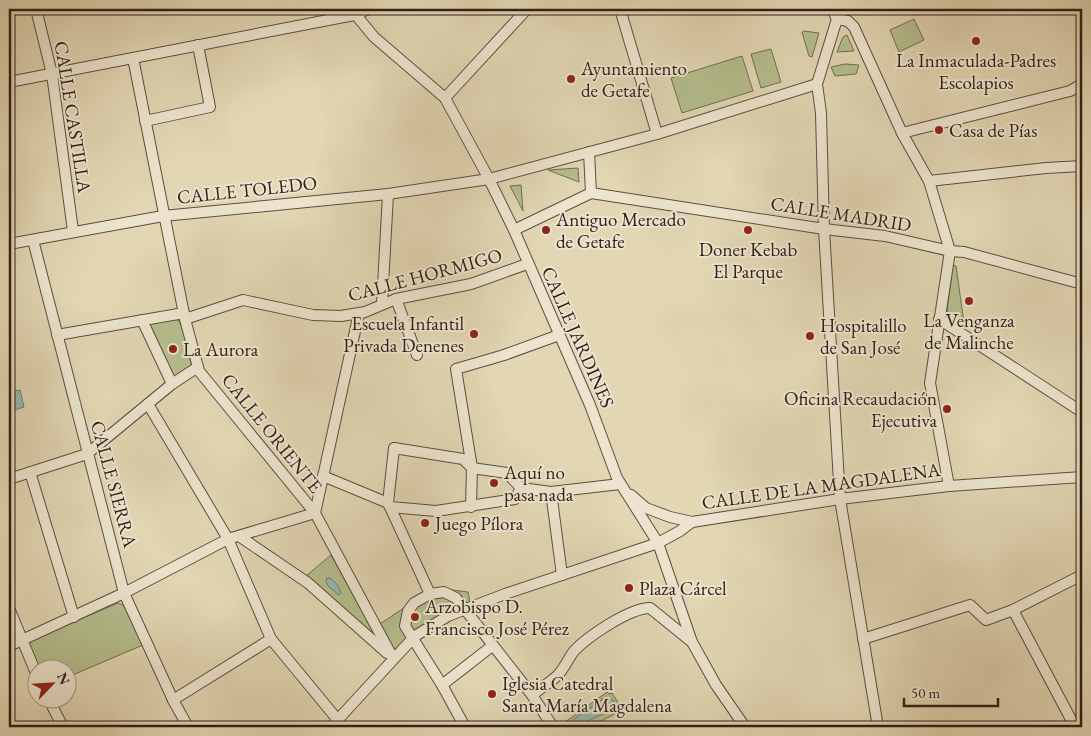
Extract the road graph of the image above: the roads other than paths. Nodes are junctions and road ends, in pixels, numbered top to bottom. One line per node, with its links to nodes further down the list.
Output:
1 (36, 9): 10 (street, CALLE CASTILLA)
2 (369, 9): 6 (street)
3 (527, 9): 14 (street)
4 (620, 9): 17 (street)
5 (832, 9): 7 (street)
6 (352, 12): 8 (street); 14 (street)
7 (837, 19): 12 (street); 16 (street)
8 (198, 45): 9 (street); 15 (street)
9 (133, 58): 10 (street); 15 (street, CALLE ORIENTE)
10 (52, 74): 11 (street); 27 (street, CALLE CASTILLA)
11 (9, 82)
12 (817, 84): 17 (street, CALLE TOLEDO); 25 (street)
13 (1082, 84): 16 (street)
14 (445, 98): 20 (street, CALLE JARDINES)
15 (145, 121): 24 (street, CALLE ORIENTE)
16 (902, 133): 21 (street)
17 (657, 134): 18 (street, CALLE TOLEDO)
18 (589, 152): 20 (street, CALLE TOLEDO); 22 (street)
19 (1082, 166): 21 (street)
20 (490, 179): 23 (street, CALLE TOLEDO); 26 (street, CALLE JARDINES)
21 (929, 181): 30 (street)
22 (591, 193): 25 (street, CALLE MADRID); 26 (street)
23 (388, 194): 24 (street, CALLE TOLEDO); 34 (street)
24 (163, 216): 27 (street, CALLE TOLEDO); 36 (street, CALLE ORIENTE)
25 (824, 229): 30 (street, CALLE MADRID); 56 (street)
26 (514, 230): 31 (street, CALLE JARDINES)
27 (73, 231): 28 (street, CALLE TOLEDO)
28 (33, 240): 29 (street, CALLE TOLEDO); 39 (street, CALLE SIERRA)
29 (9, 244)
30 (950, 250): 32 (street, CALLE MADRID); 37 (street)
31 (528, 264): 33 (street, CALLE HORMIGO); 40 (street, CALLE JARDINES)
32 (1082, 284)
33 (396, 299): 34 (street, CALLE HORMIGO); 41 (street)
34 (382, 304): 35 (street, CALLE HORMIGO)
35 (359, 313): 36 (street, CALLE HORMIGO); 49 (street)
36 (184, 316): 38 (street, CALLE HORMIGO); 42 (street, CALLE ORIENTE)
37 (939, 319): 45 (street); 53 (street)
38 (142, 320): 39 (street, CALLE HORMIGO); 43 (street)
39 (57, 335): 46 (street, CALLE SIERRA)
40 (558, 335): 47 (street); 52 (street, CALLE JARDINES)
41 (417, 355)
42 (198, 367): 43 (street); 59 (street, CALLE ORIENTE)
43 (172, 384): 44 (street)
44 (148, 404): 46 (street); 62 (street)
45 (1082, 412)
46 (87, 454): 48 (street); 66 (street, CALLE SIERRA)
47 (472, 468): 54 (street); 57 (street); 58 (street)
48 (30, 472): 51 (street); 71 (street)
49 (323, 476): 57 (street); 59 (street)
50 (1082, 477): 53 (street, CALLE DE LA MAGDALENA)
51 (9, 479)
52 (620, 484): 55 (street); 60 (street, CALLE JARDINES); 63 (street, CALLE JARDINES)
53 (948, 486): 56 (street, CALLE DE LA MAGDALENA)
54 (521, 488): 55 (street); 58 (street)
55 (551, 492): 64 (street)
56 (840, 499): 60 (street, CALLE DE LA MAGDALENA); 74 (street)
57 (389, 505): 58 (street); 67 (street)
58 (471, 507)
59 (315, 513): 61 (street); 80 (street, CALLE ORIENTE)
60 (692, 522): 63 (street, CALLE DE LA MAGDALENA)
61 (239, 536): 62 (street); 80 (street)
62 (228, 539): 66 (street); 73 (street)
63 (658, 543): 64 (street, CALLE DE LA MAGDALENA); 76 (street, CALLE JARDINES)
64 (562, 575): 69 (street, CALLE DE LA MAGDALENA)
65 (1082, 575): 70 (street)
66 (124, 593): 71 (street); 83 (street, CALLE SIERRA)
67 (430, 594): 69 (street); 72 (street)
68 (9, 608): 75 (street)
69 (463, 610): 72 (street, CALLE DE LA MAGDALENA); 78 (street)
70 (1013, 610): 74 (street); 92 (street)
71 (74, 617): 75 (street)
72 (414, 637): 80 (street, CALLE DE LA MAGDALENA); 81 (street)
73 (271, 639): 83 (street); 85 (street)
74 (863, 639): 91 (street)
75 (21, 641): 77 (street); 79 (street)
76 (692, 642): 82 (street); 90 (street)
77 (9, 646)
78 (492, 646): 81 (street); 82 (street)
79 (29, 658)
80 (393, 658): 85 (street, CALLE DE LA MAGDALENA)
81 (442, 685): 88 (street)
82 (532, 695): 89 (street)
83 (173, 700): 87 (street, CALLE SIERRA)
84 (53, 708): 86 (street)
85 (334, 723)
86 (63, 727)
87 (188, 727)
88 (465, 727)
89 (553, 727)
90 (745, 727)
91 (878, 727)
92 (1075, 727)

